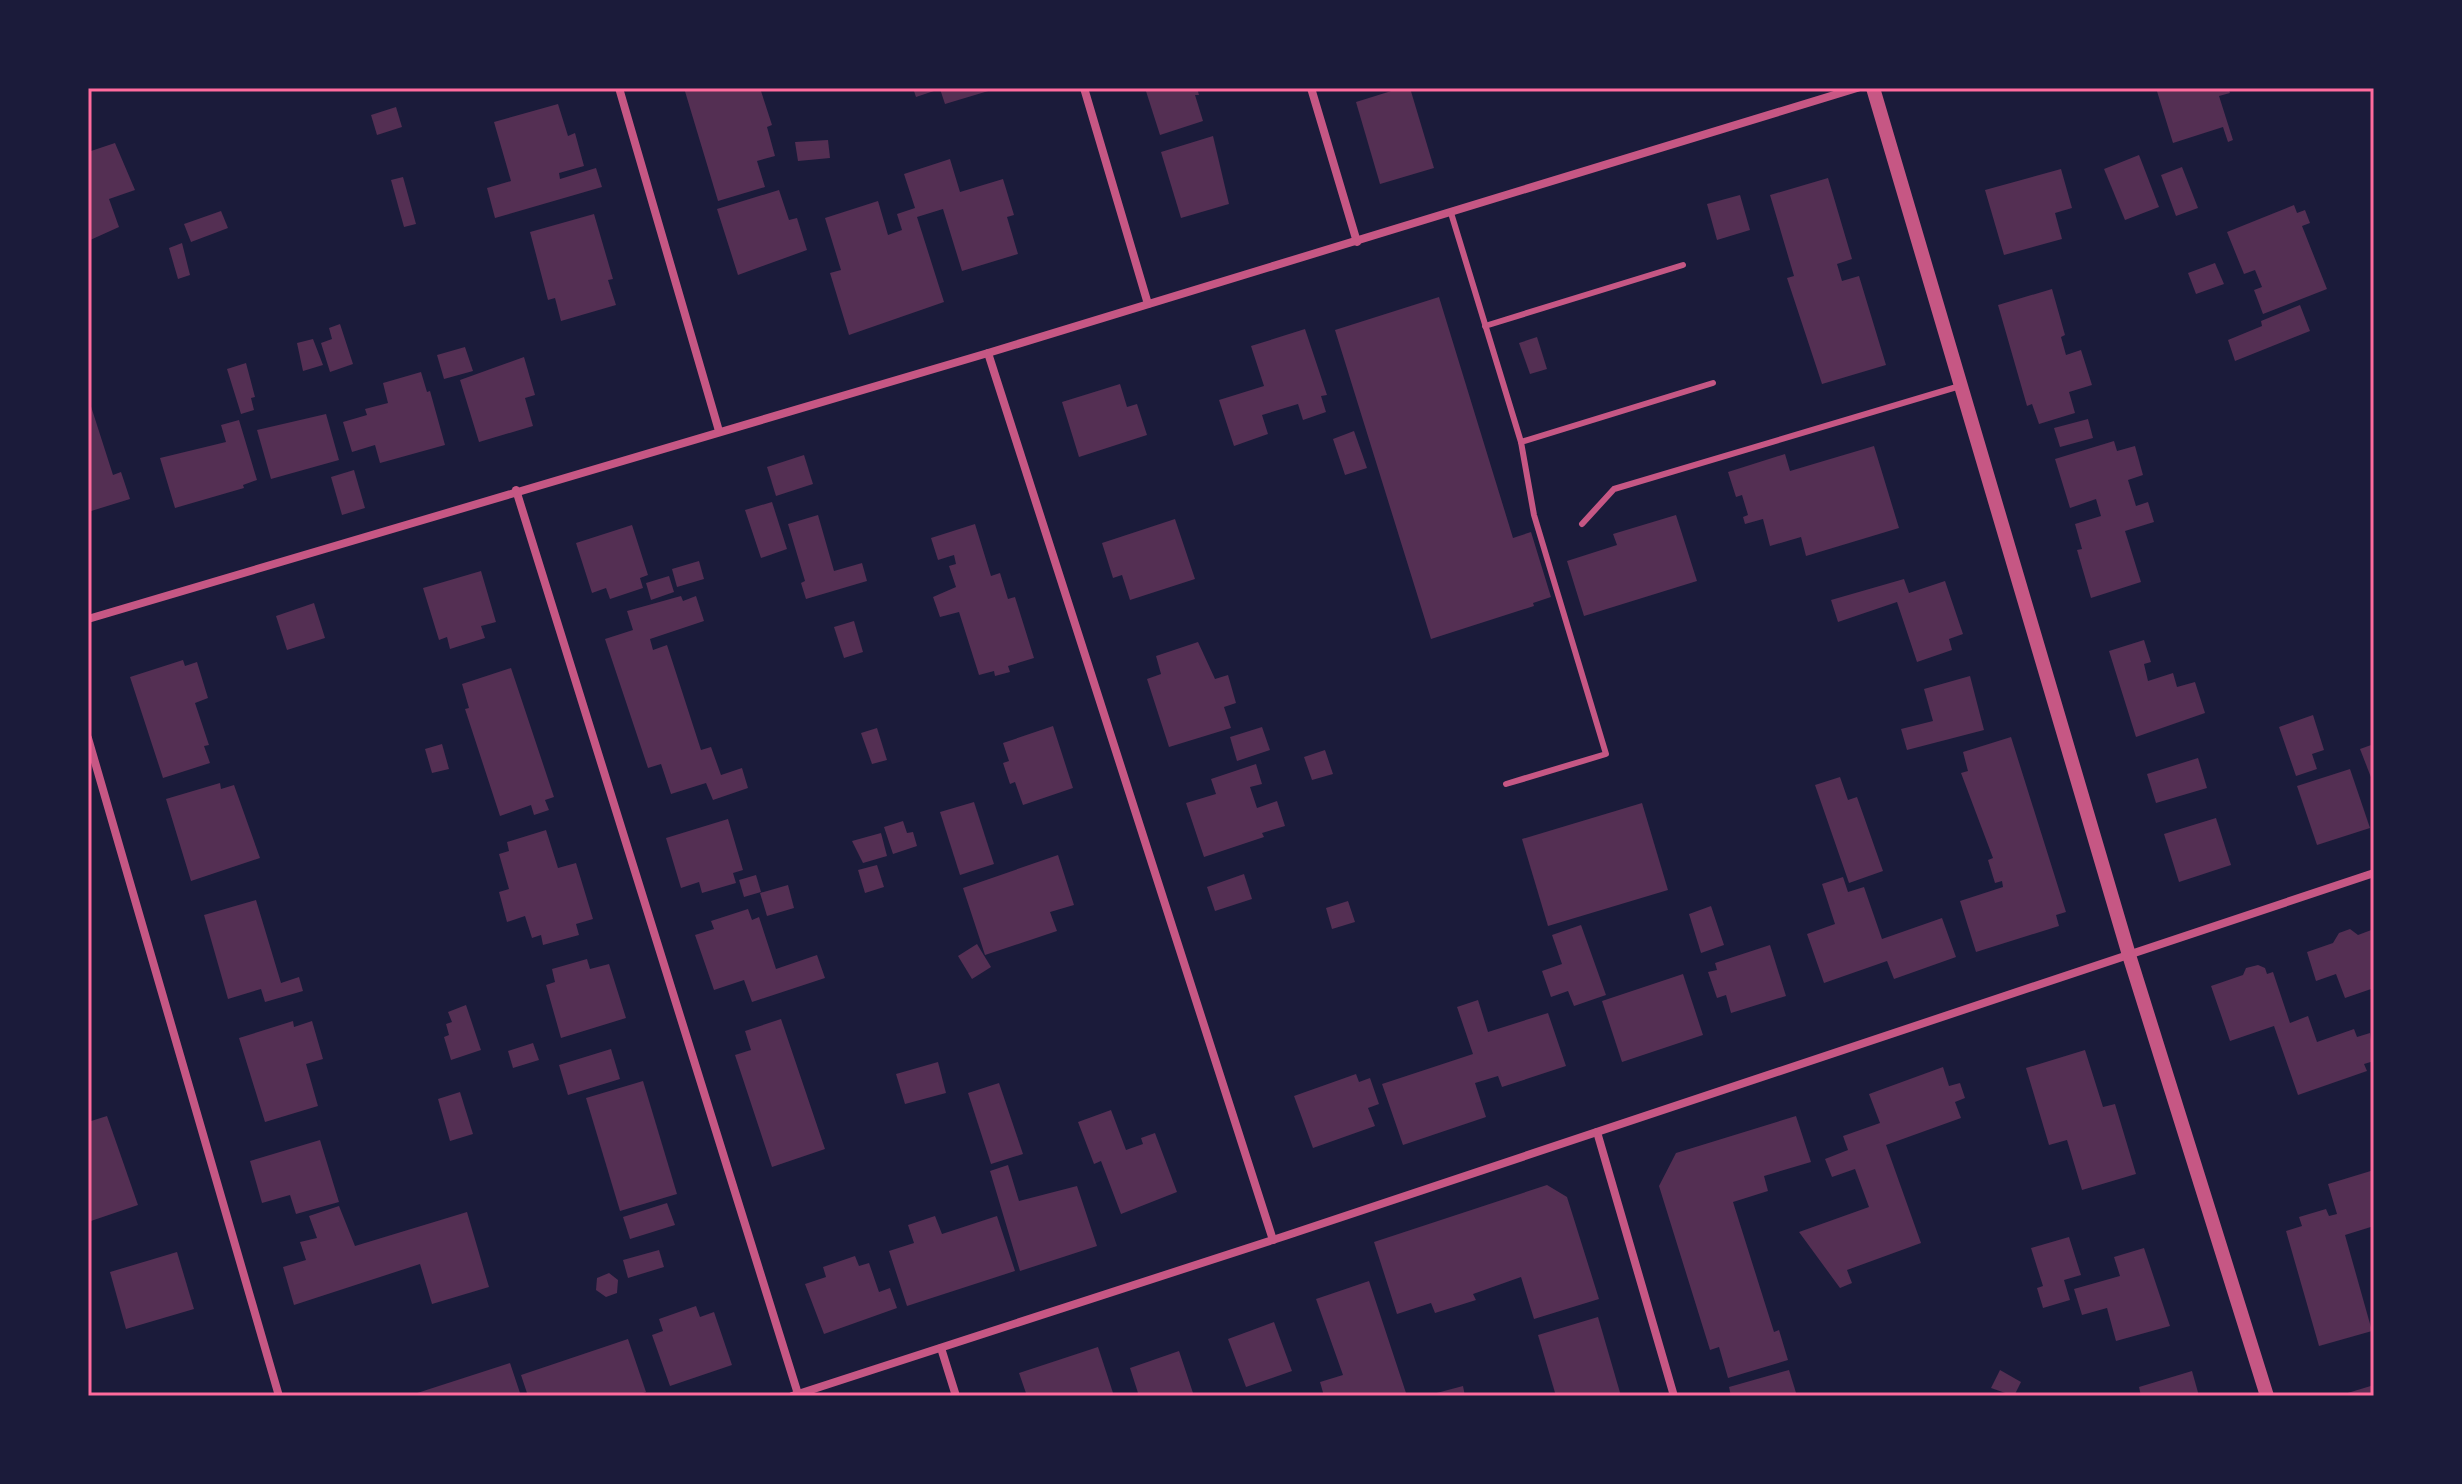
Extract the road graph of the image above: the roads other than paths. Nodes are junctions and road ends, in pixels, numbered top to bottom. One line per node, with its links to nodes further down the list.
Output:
1 (619, 88): 14 (street)
2 (1084, 88): 9 (street)
3 (1311, 88): 7 (street)
4 (1857, 88): 6 (street)
5 (1873, 88): 13 (street)
6 (1451, 213): 7 (street); 10 (lane)
7 (1357, 242): 9 (street)
8 (1683, 265): 10 (lane)
9 (1148, 304): 11 (street)
10 (1485, 326): 15 (lane)
11 (988, 353): 14 (street); 24 (street)
12 (1713, 383): 15 (lane)
13 (1960, 385): 17 (lane); 22 (street)
14 (719, 431): 16 (street)
15 (1521, 442): 20 (lane)
16 (516, 490): 18 (street); 26 (street)
17 (1582, 524)
18 (88, 619)
19 (88, 738): 27 (street)
20 (1506, 784)
21 (2374, 873): 22 (street)
22 (2129, 955): 23 (street); 30 (street)
23 (1597, 1132): 24 (street); 29 (street)
24 (1273, 1240): 25 (street)
25 (941, 1348): 26 (street); 28 (street)
26 (795, 1395)
27 (279, 1396)
28 (956, 1396)
29 (1674, 1396)
30 (2267, 1396)

